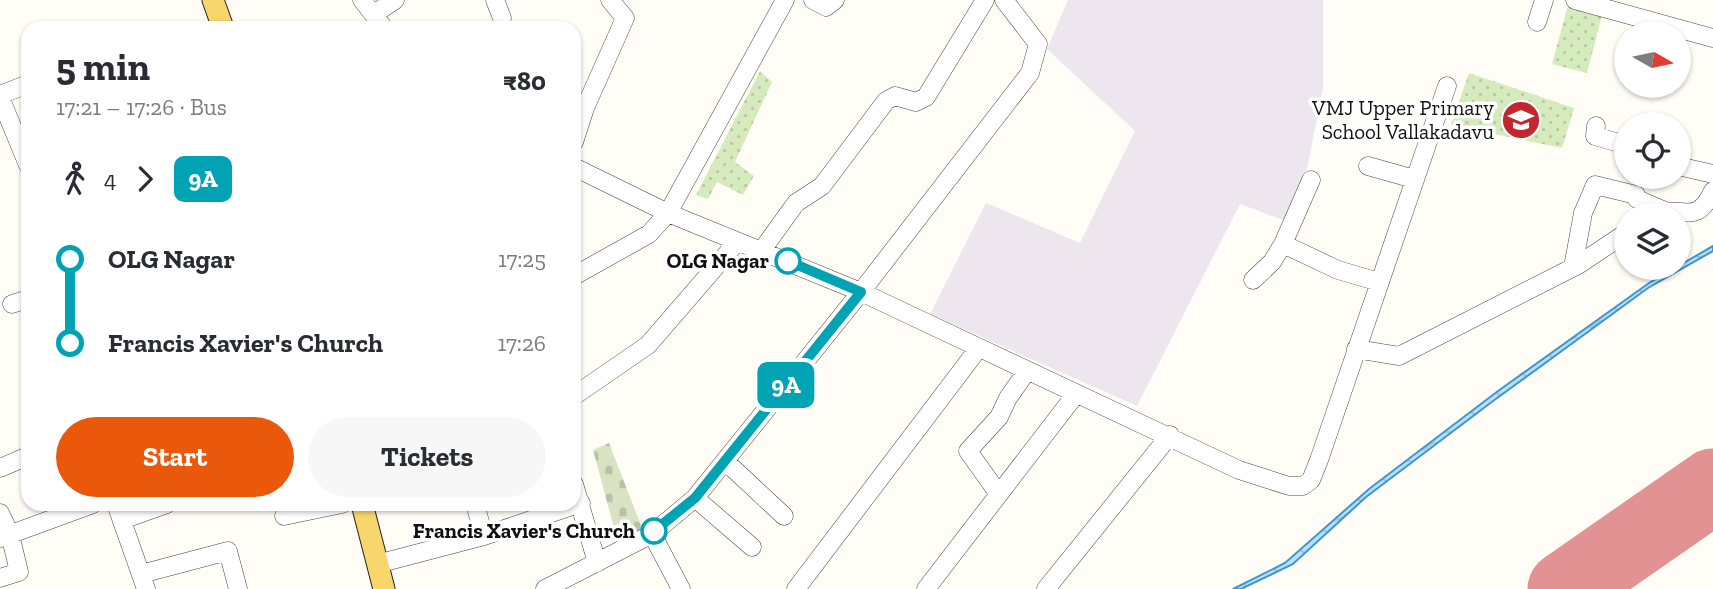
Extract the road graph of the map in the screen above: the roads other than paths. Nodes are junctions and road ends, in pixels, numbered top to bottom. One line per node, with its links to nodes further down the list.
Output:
1 (214, 0): 14 (main road)
2 (362, 0): 15 (street)
3 (395, 0): 15 (street)
4 (495, 0): 13 (street)
5 (610, 0): 21 (street)
6 (785, 0): 33 (street)
7 (813, 0): 8 (street)
8 (835, 0)
9 (985, 0): 38 (street)
10 (1004, 0): 43 (street)
11 (1544, 0): 16 (street)
12 (1575, 0): 17 (street)
13 (502, 18)
14 (221, 21)
15 (379, 21)
16 (1537, 22)
17 (1713, 38)
18 (21, 86): 20 (street)
19 (1447, 86): 29 (street)
20 (0, 96): 24 (street)
21 (581, 120)
22 (1596, 126): 23 (street)
23 (1614, 142)
24 (21, 148)
25 (1368, 166): 29 (street)
26 (1691, 169): 28 (street)
27 (581, 170): 33 (street)
28 (1713, 174)
29 (1415, 179): 42 (street)
30 (1311, 180): 37 (street)
31 (1713, 191): 34 (street)
32 (1643, 203): 39 (street)
33 (668, 213): 36 (street); 40 (street)
34 (1691, 214)
35 (1614, 241): 39 (street)
36 (737, 242): 38 (street); 47 (street)
37 (1283, 244): 41 (street); 42 (street)
38 (762, 250): 43 (street)
39 (1573, 267): 45 (street)
40 (581, 272)
41 (1253, 280)
42 (1379, 282): 45 (street)
43 (861, 292): 44 (street); 51 (street)
44 (978, 349): 46 (street); 77 (street)
45 (1356, 349): 49 (street)
46 (1027, 371): 48 (street); 53 (street)
47 (581, 391)
48 (1076, 394): 49 (street); 53 (street)
49 (1170, 435): 79 (street)
50 (21, 459): 52 (street)
51 (724, 461): 54 (street); 64 (street)
52 (0, 468)
53 (998, 493): 78 (street)
54 (695, 498): 65 (street); 68 (street)
55 (581, 503): 69 (street)
56 (74, 511): 66 (street)
57 (308, 511): 63 (street)
58 (364, 511): 70 (main road)
59 (477, 511): 67 (street)
60 (557, 511): 67 (street)
61 (119, 512): 72 (street)
62 (0, 513): 66 (street)
63 (284, 516)
64 (784, 516)
65 (652, 534): 69 (street); 76 (street)
66 (5, 536): 71 (street)
67 (484, 536): 70 (street)
68 (751, 547)
69 (597, 563): 75 (street)
70 (377, 564): 74 (main road)
71 (0, 578)
72 (144, 582): 73 (street)
73 (237, 589)
74 (384, 589)
75 (545, 589)
76 (681, 589)
77 (796, 589)
78 (926, 589)
79 (1045, 589)

